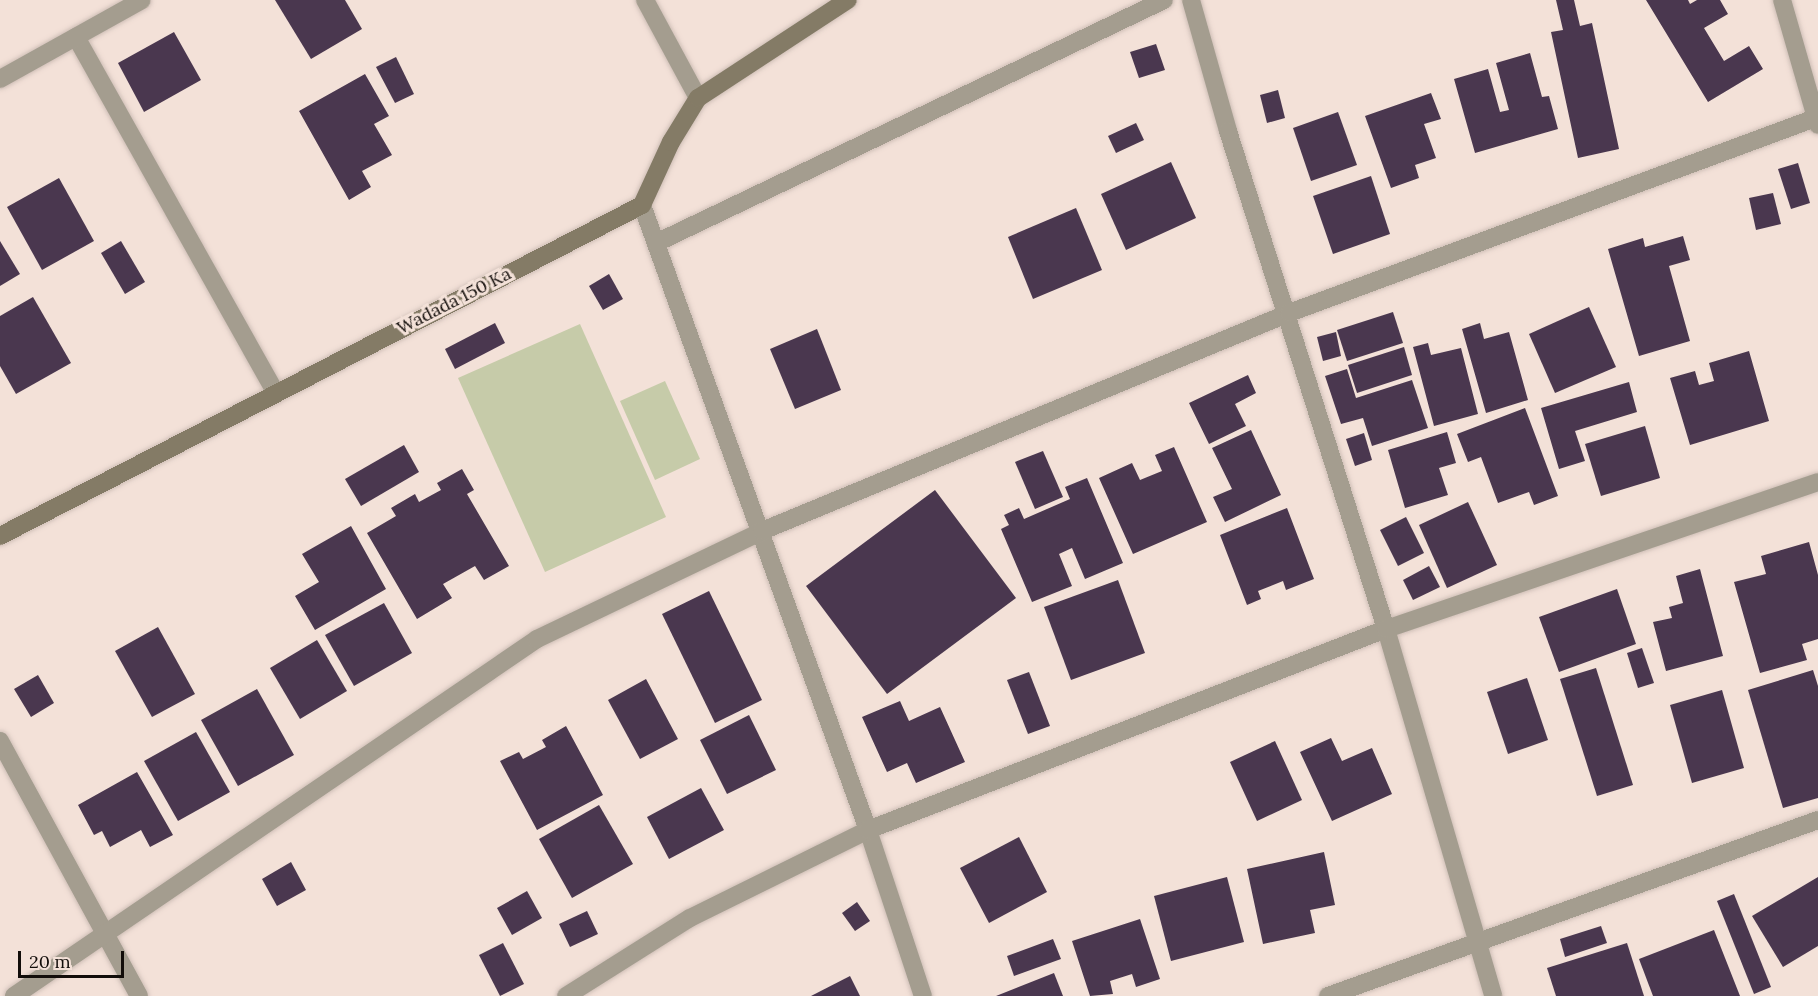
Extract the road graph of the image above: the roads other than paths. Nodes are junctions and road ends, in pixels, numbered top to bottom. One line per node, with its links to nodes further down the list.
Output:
1 (142, 0): 7 (street)
2 (645, 0): 9 (street)
3 (848, 0): 9 (street)
4 (1164, 0): 12 (street)
5 (1191, 0): 13 (street)
6 (1782, 0): 10 (street)
7 (76, 37): 8 (street); 14 (street)
8 (0, 79)
9 (698, 98): 11 (street)
10 (1817, 120): 13 (street)
11 (642, 205): 12 (street); 14 (street, Wadada 150 Ka)
12 (656, 243): 16 (street)
13 (1289, 313): 16 (street); 18 (street)
14 (276, 393): 17 (street, Wadada 150 Ka)
15 (1818, 482): 18 (street)
16 (762, 531): 21 (street); 22 (street)
17 (0, 536)
18 (1386, 629): 21 (street); 23 (street)
19 (0, 741): 22 (street)
20 (1818, 820): 23 (street)
21 (868, 830): 26 (street); 27 (street)
22 (104, 935): 24 (street); 25 (street)
23 (1476, 940): 28 (street); 29 (street)
24 (14, 996)
25 (139, 996)
26 (566, 996)
27 (923, 996)
28 (1328, 996)
29 (1493, 996)

